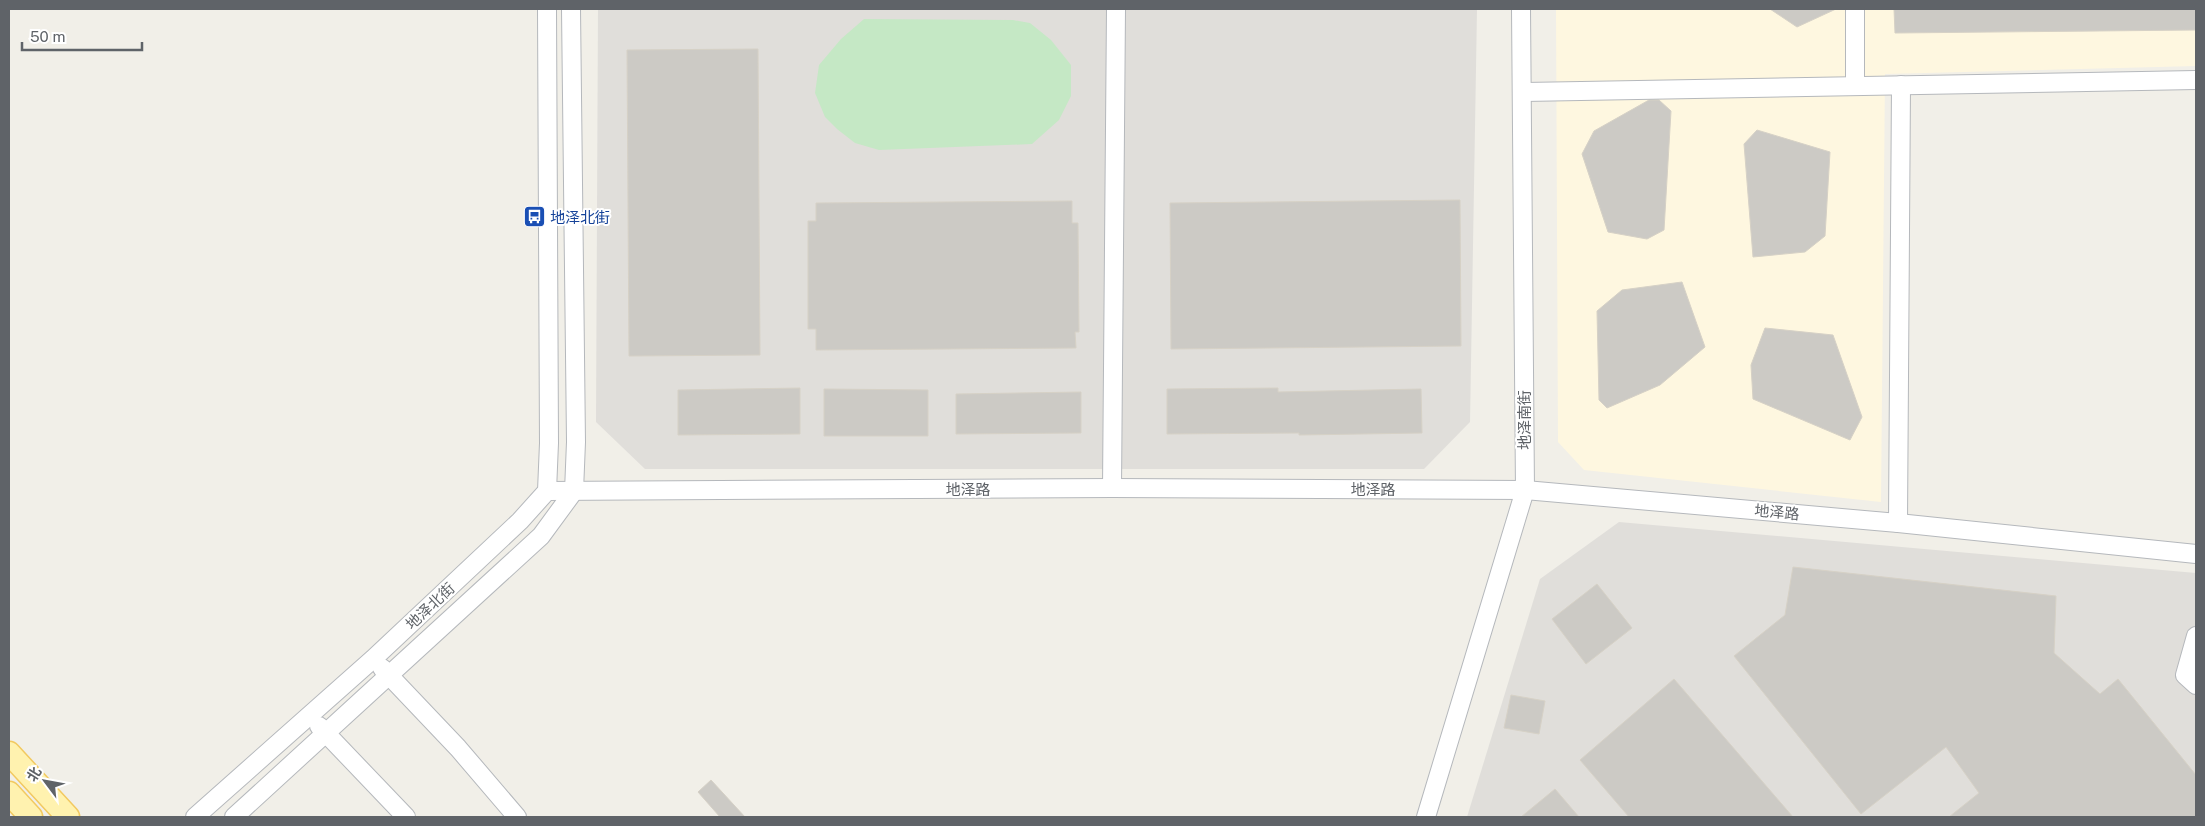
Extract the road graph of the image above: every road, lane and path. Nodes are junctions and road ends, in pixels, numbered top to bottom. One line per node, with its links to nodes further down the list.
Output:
1 (547, 9): 12 (street)
2 (571, 9): 13 (street)
3 (1116, 9): 10 (street)
4 (1521, 9): 9 (street, 地泽南街)
5 (1855, 9): 8 (street)
6 (2196, 80): 7 (street)
7 (1901, 85): 8 (street); 14 (street)
8 (1855, 86): 9 (street)
9 (1522, 92): 11 (street, 地泽南街)
10 (1112, 488): 11 (street, 地泽路); 13 (street, 地泽路)
11 (1525, 490): 14 (street, 地泽路); 30 (street, 地泽南街)
12 (546, 491): 13 (street, 地泽路); 17 (street, 地泽北街)
13 (574, 491): 18 (street, 地泽北街)
14 (1898, 523): 15 (street, 地泽路)
15 (2196, 554)
16 (2196, 636): 19 (street)
17 (373, 659): 18 (street); 20 (street, 地泽北街)
18 (389, 675): 21 (street, 地泽北街); 29 (street)
19 (2196, 685)
20 (310, 716): 21 (street); 26 (street, 地泽北街)
21 (326, 733): 27 (street, 地泽北街); 28 (street)
22 (9, 753): 25 (main road)
23 (9, 793): 24 (main road)
24 (31, 817)
25 (68, 817)
26 (195, 817)
27 (234, 817)
28 (406, 817)
29 (517, 817)
30 (1426, 817)

